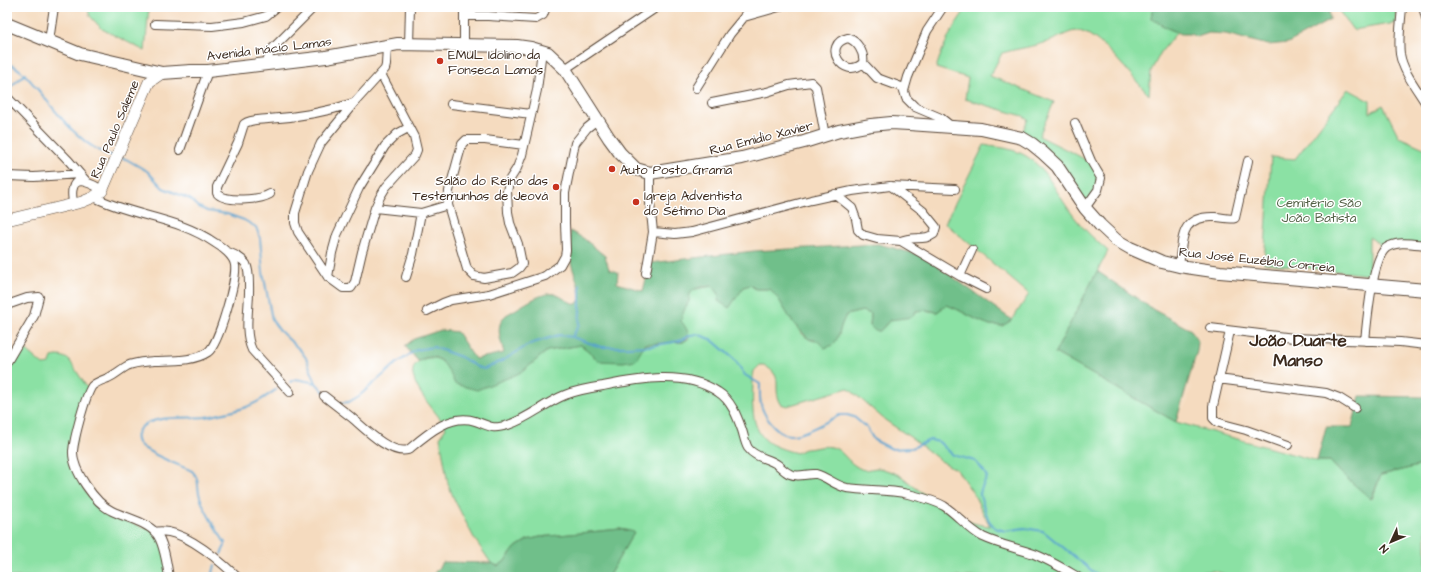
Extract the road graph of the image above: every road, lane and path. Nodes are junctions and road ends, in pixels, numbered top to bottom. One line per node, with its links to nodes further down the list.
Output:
1 (54, 7): 18 (street)
2 (277, 7): 17 (street)
3 (314, 7): 24 (street)
4 (410, 7): 19 (street)
5 (464, 7): 13 (street)
6 (546, 7): 13 (street)
7 (657, 7): 25 (street)
8 (748, 7): 14 (street)
9 (779, 7): 14 (street)
10 (1402, 7): 35 (street)
11 (1423, 7): 15 (street)
12 (941, 8): 30 (street)
13 (464, 16): 21 (street)
14 (744, 17): 29 (street)
15 (1426, 18)
16 (7, 24): 18 (main road, Avenida Inácio Lamas)
17 (155, 24)
18 (49, 41): 27 (main road, Avenida Inácio Lamas)
19 (409, 45): 20 (main road, Avenida Inácio Lamas); 21 (main road, Avenida Inácio Lamas)
20 (387, 46): 24 (main road, Avenida Inácio Lamas); 28 (street)
21 (464, 46): 22 (main road, Avenida Inácio Lamas)
22 (542, 50): 25 (main road); 36 (street)
23 (863, 63): 30 (street)
24 (267, 64): 26 (main road, Avenida Inácio Lamas)
25 (565, 68): 37 (main road)
26 (208, 71): 27 (main road, Avenida Inácio Lamas); 43 (street)
27 (162, 73): 51 (main road, Rua Paulo Saleme)
28 (381, 74): 32 (street); 40 (street)
29 (696, 88)
30 (904, 88): 39 (street)
31 (7, 96): 45 (street)
32 (354, 103): 52 (street); 70 (street)
33 (451, 104): 36 (street)
34 (712, 104): 41 (street)
35 (1426, 104)
36 (531, 114): 42 (street)
37 (597, 120): 46 (main road); 75 (street)
38 (1075, 123): 58 (street)
39 (951, 126): 41 (main road, Rua Emidio Xavier); 58 (main road, Rua José Euzébio Correia)
40 (408, 128): 57 (street); 70 (street)
41 (825, 136): 46 (main road, Rua Emidio Xavier)
42 (524, 145): 56 (street); 56 (street)
43 (180, 150)
44 (1248, 161): 66 (street)
45 (80, 174): 47 (street); 48 (street)
46 (650, 174): 61 (street)
47 (7, 176)
48 (86, 182): 51 (street); 55 (street)
49 (890, 186): 50 (street); 53 (street); 62 (street)
50 (955, 189)
51 (103, 190): 54 (main road, Rua Paulo Saleme)
52 (270, 194)
53 (835, 194): 61 (street); 62 (street)
54 (94, 197): 55 (main road, Rua Paulo Saleme); 65 (street)
55 (73, 204): 60 (main road, Rua Paulo Saleme)
56 (448, 205): 59 (street)
57 (375, 208): 59 (street); 70 (street)
58 (1085, 208): 66 (main road, Rua José Euzébio Correia)
59 (421, 213): 69 (street)
60 (7, 220)
61 (653, 232): 67 (street)
62 (901, 241): 68 (street)
63 (1426, 244): 71 (street)
64 (972, 250): 68 (street)
65 (225, 251): 82 (street); 86 (street)
66 (1179, 266): 71 (main road, Rua José Euzébio Correia)
67 (646, 273)
68 (960, 276): 72 (street)
69 (406, 277)
70 (331, 280)
71 (1373, 285): 73 (main road, Rua José Euzébio Correia); 78 (street)
72 (986, 289)
73 (1426, 290)
74 (7, 305): 80 (street)
75 (427, 311)
76 (1210, 328): 77 (street)
77 (1230, 331): 78 (street); 81 (street)
78 (1365, 341): 79 (street)
79 (1426, 345)
80 (7, 362)
81 (1218, 379): 84 (street); 85 (street)
82 (290, 392)
83 (324, 396): 89 (street)
84 (1355, 408)
85 (1288, 445)
86 (155, 532): 87 (street); 88 (street)
87 (169, 577)
88 (237, 577)
89 (1078, 577)

